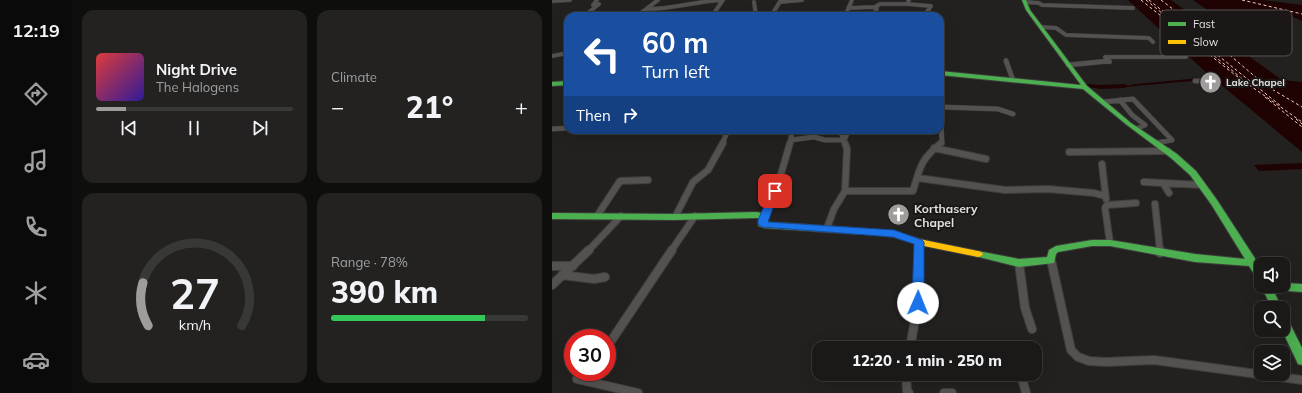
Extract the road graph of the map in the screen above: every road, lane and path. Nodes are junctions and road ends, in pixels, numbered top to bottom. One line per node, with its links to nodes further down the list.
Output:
1 (552, 0): 2 (street)
2 (570, 0)
3 (597, 0): 16 (street)
4 (658, 0): 15 (street)
5 (723, 0): 15 (street); 18 (street)
6 (802, 0): 8 (street)
7 (852, 0): 13 (street)
8 (781, 1): 20 (street)
9 (1025, 1): 14 (street); 24 (main road)
10 (754, 2): 19 (street)
11 (908, 2): 12 (street); 23 (street)
12 (875, 7): 13 (street); 22 (street)
13 (848, 8): 21 (street)
14 (1133, 8)
15 (647, 9): 17 (street)
16 (589, 12)
17 (643, 12)
18 (715, 12)
19 (755, 12)
20 (773, 12)
21 (847, 12)
22 (875, 12)
23 (926, 12)
24 (1041, 28): 25 (street); 30 (main road)
25 (1153, 42)
26 (564, 54): 27 (street)
27 (552, 56)
28 (1186, 57): 30 (street)
29 (1006, 60): 32 (street)
30 (1068, 65): 37 (main road)
31 (944, 73): 32 (main road)
32 (1013, 80): 37 (main road)
33 (1195, 81): 34 (street)
34 (1214, 81)
35 (564, 83): 36 (main road)
36 (552, 84)
37 (1084, 86): 41 (main road)
38 (1129, 92): 39 (street)
39 (1133, 99): 40 (street); 54 (street)
40 (1120, 100): 41 (street); 46 (street)
41 (1103, 102): 46 (main road)
42 (944, 108): 43 (street)
43 (1012, 114)
44 (564, 128): 45 (street)
45 (552, 129)
46 (1136, 129): 54 (main road)
47 (726, 134): 76 (street)
48 (792, 134): 52 (street)
49 (842, 134): 53 (street)
50 (847, 134): 53 (street)
51 (942, 134): 55 (street)
52 (791, 140): 53 (street); 75 (street)
53 (844, 140): 65 (street)
54 (1156, 143): 56 (main road)
55 (934, 148): 58 (street); 60 (street)
56 (1168, 151): 57 (street); 64 (main road)
57 (1069, 152)
58 (986, 159)
59 (1102, 164): 67 (street)
60 (918, 178): 65 (street); 67 (street)
61 (648, 180): 72 (street)
62 (1144, 182): 63 (street)
63 (1163, 183): 64 (street); 66 (street)
64 (1202, 185): 83 (main road)
65 (845, 191): 77 (street)
66 (1169, 193)
67 (1105, 196): 70 (street)
68 (1136, 203): 70 (street)
69 (1156, 204): 80 (street)
70 (1107, 205): 79 (street)
71 (552, 216): 72 (main road)
72 (597, 216): 73 (main road)
73 (622, 216): 76 (main road); 85 (street)
74 (695, 216): 75 (main road); 76 (main road); 92 (street)
75 (765, 216): 77 (main road)
76 (675, 217)
77 (827, 228): 78 (main road)
78 (919, 242): 82 (main road); 94 (street)
79 (1110, 243): 80 (main road); 81 (main road)
80 (1160, 253): 83 (main road)
81 (1051, 260): 82 (main road); 96 (street)
82 (1019, 263): 91 (street)
83 (1253, 263)
84 (552, 266): 85 (street)
85 (573, 266): 86 (street)
86 (562, 275): 87 (street); 88 (street)
87 (605, 277)
88 (552, 285)
89 (1290, 287): 90 (main road)
90 (1302, 288)
91 (1032, 329)
92 (616, 334)
93 (1290, 335): 95 (main road)
94 (911, 341)
95 (1302, 360)
96 (1302, 380)
97 (586, 381): 100 (street)
98 (906, 381): 101 (street)
99 (1023, 381): 104 (street)
100 (638, 393)
101 (909, 393)
102 (944, 393): 103 (street)
103 (952, 393)
104 (1026, 393)

